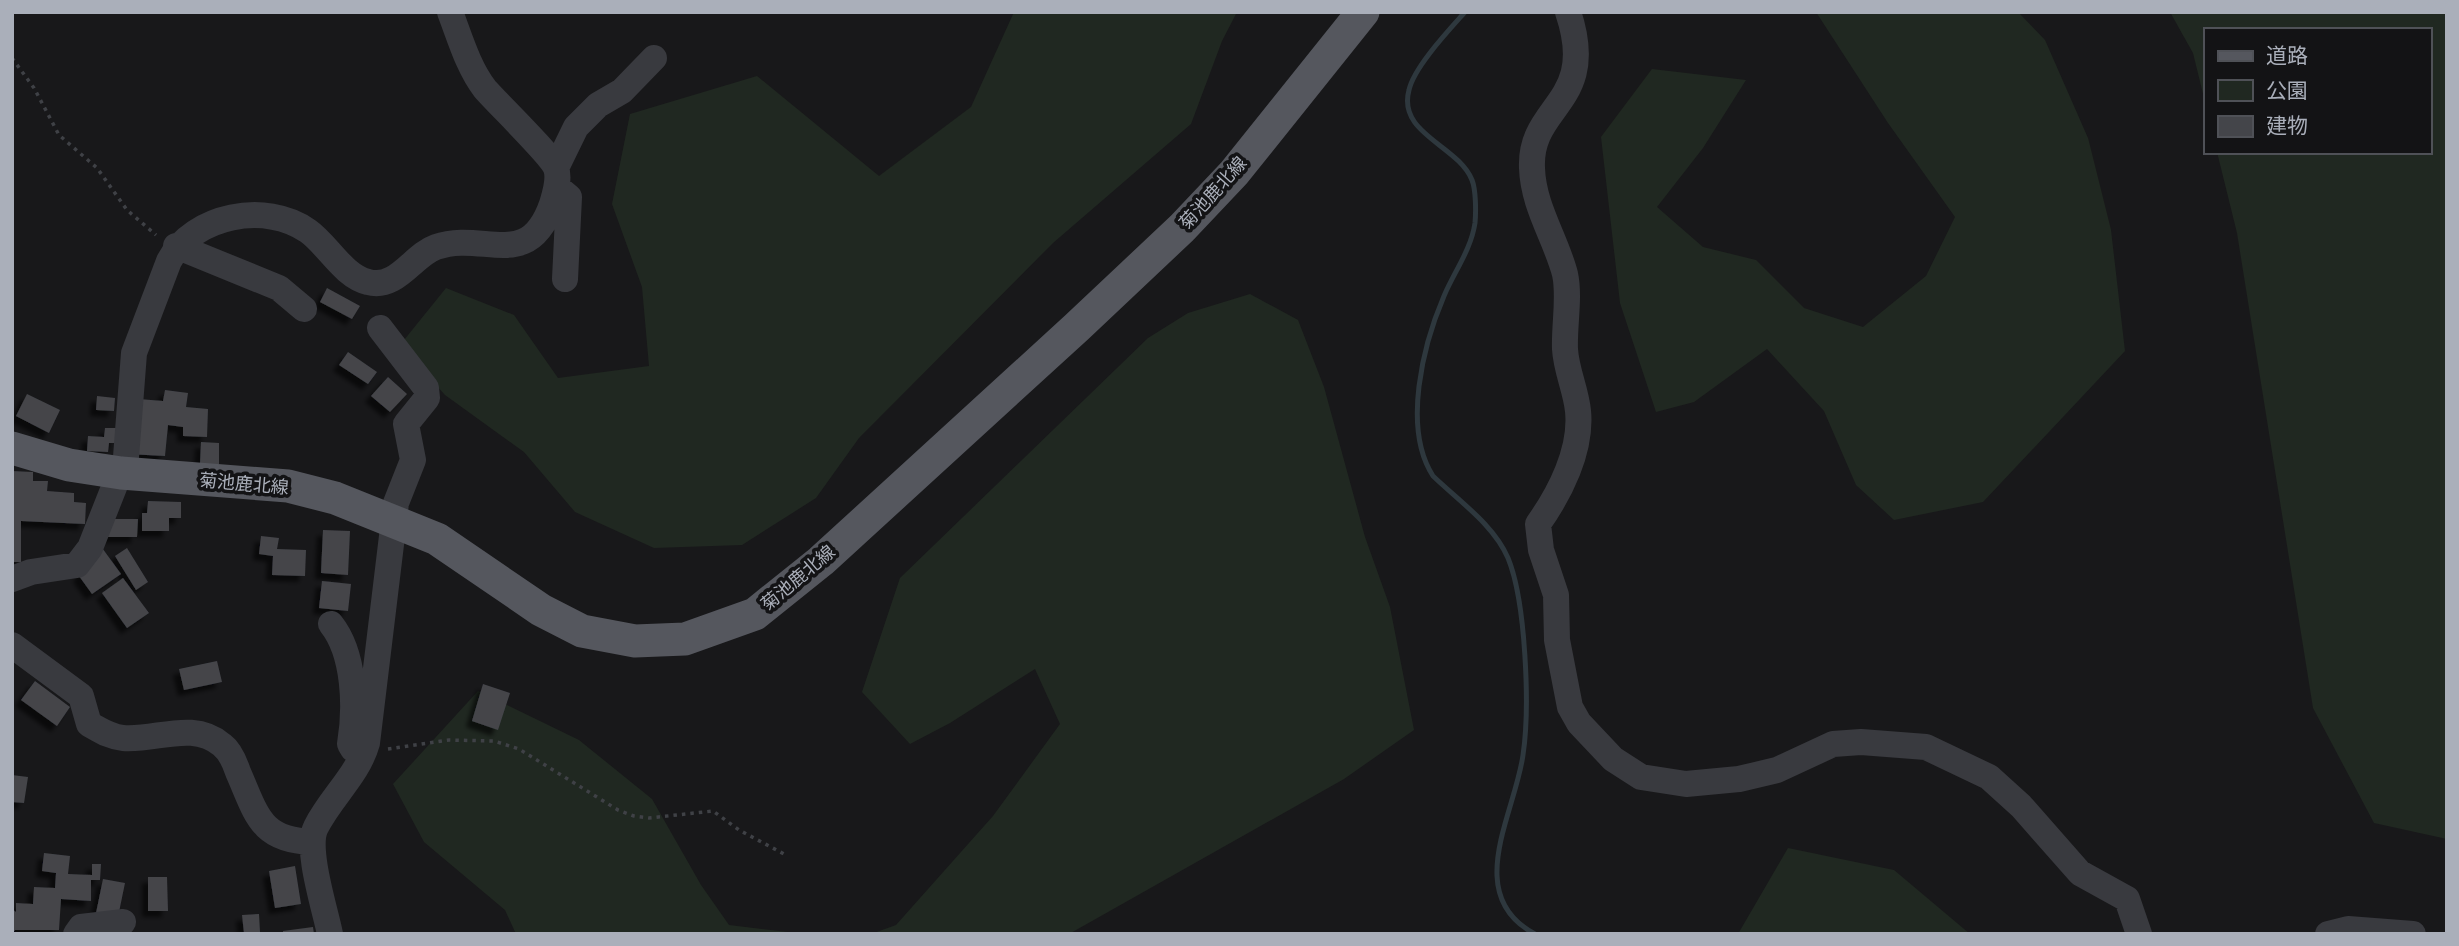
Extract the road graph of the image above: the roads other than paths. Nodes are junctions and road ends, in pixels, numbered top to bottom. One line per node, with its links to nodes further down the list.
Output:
1 (450, 12): 5 (street)
2 (1363, 12): 12 (main road, 菊池鹿北線)
3 (1568, 12): 21 (street)
4 (654, 58): 5 (street)
5 (556, 177): 6 (street); 7 (street)
6 (176, 246): 8 (street); 11 (street)
7 (565, 279)
8 (304, 309)
9 (380, 328): 12 (street)
10 (12, 448): 11 (main road, 菊池鹿北線)
11 (121, 473): 12 (main road, 菊池鹿北線); 13 (street)
12 (395, 520): 16 (street)
13 (12, 579)
14 (331, 624): 16 (street)
15 (12, 645): 17 (street)
16 (365, 751): 17 (street)
17 (312, 842): 20 (street)
18 (123, 922): 19 (street)
19 (76, 934)
20 (330, 934)
21 (2139, 934)
22 (2328, 934): 23 (street)
23 (2413, 934)

